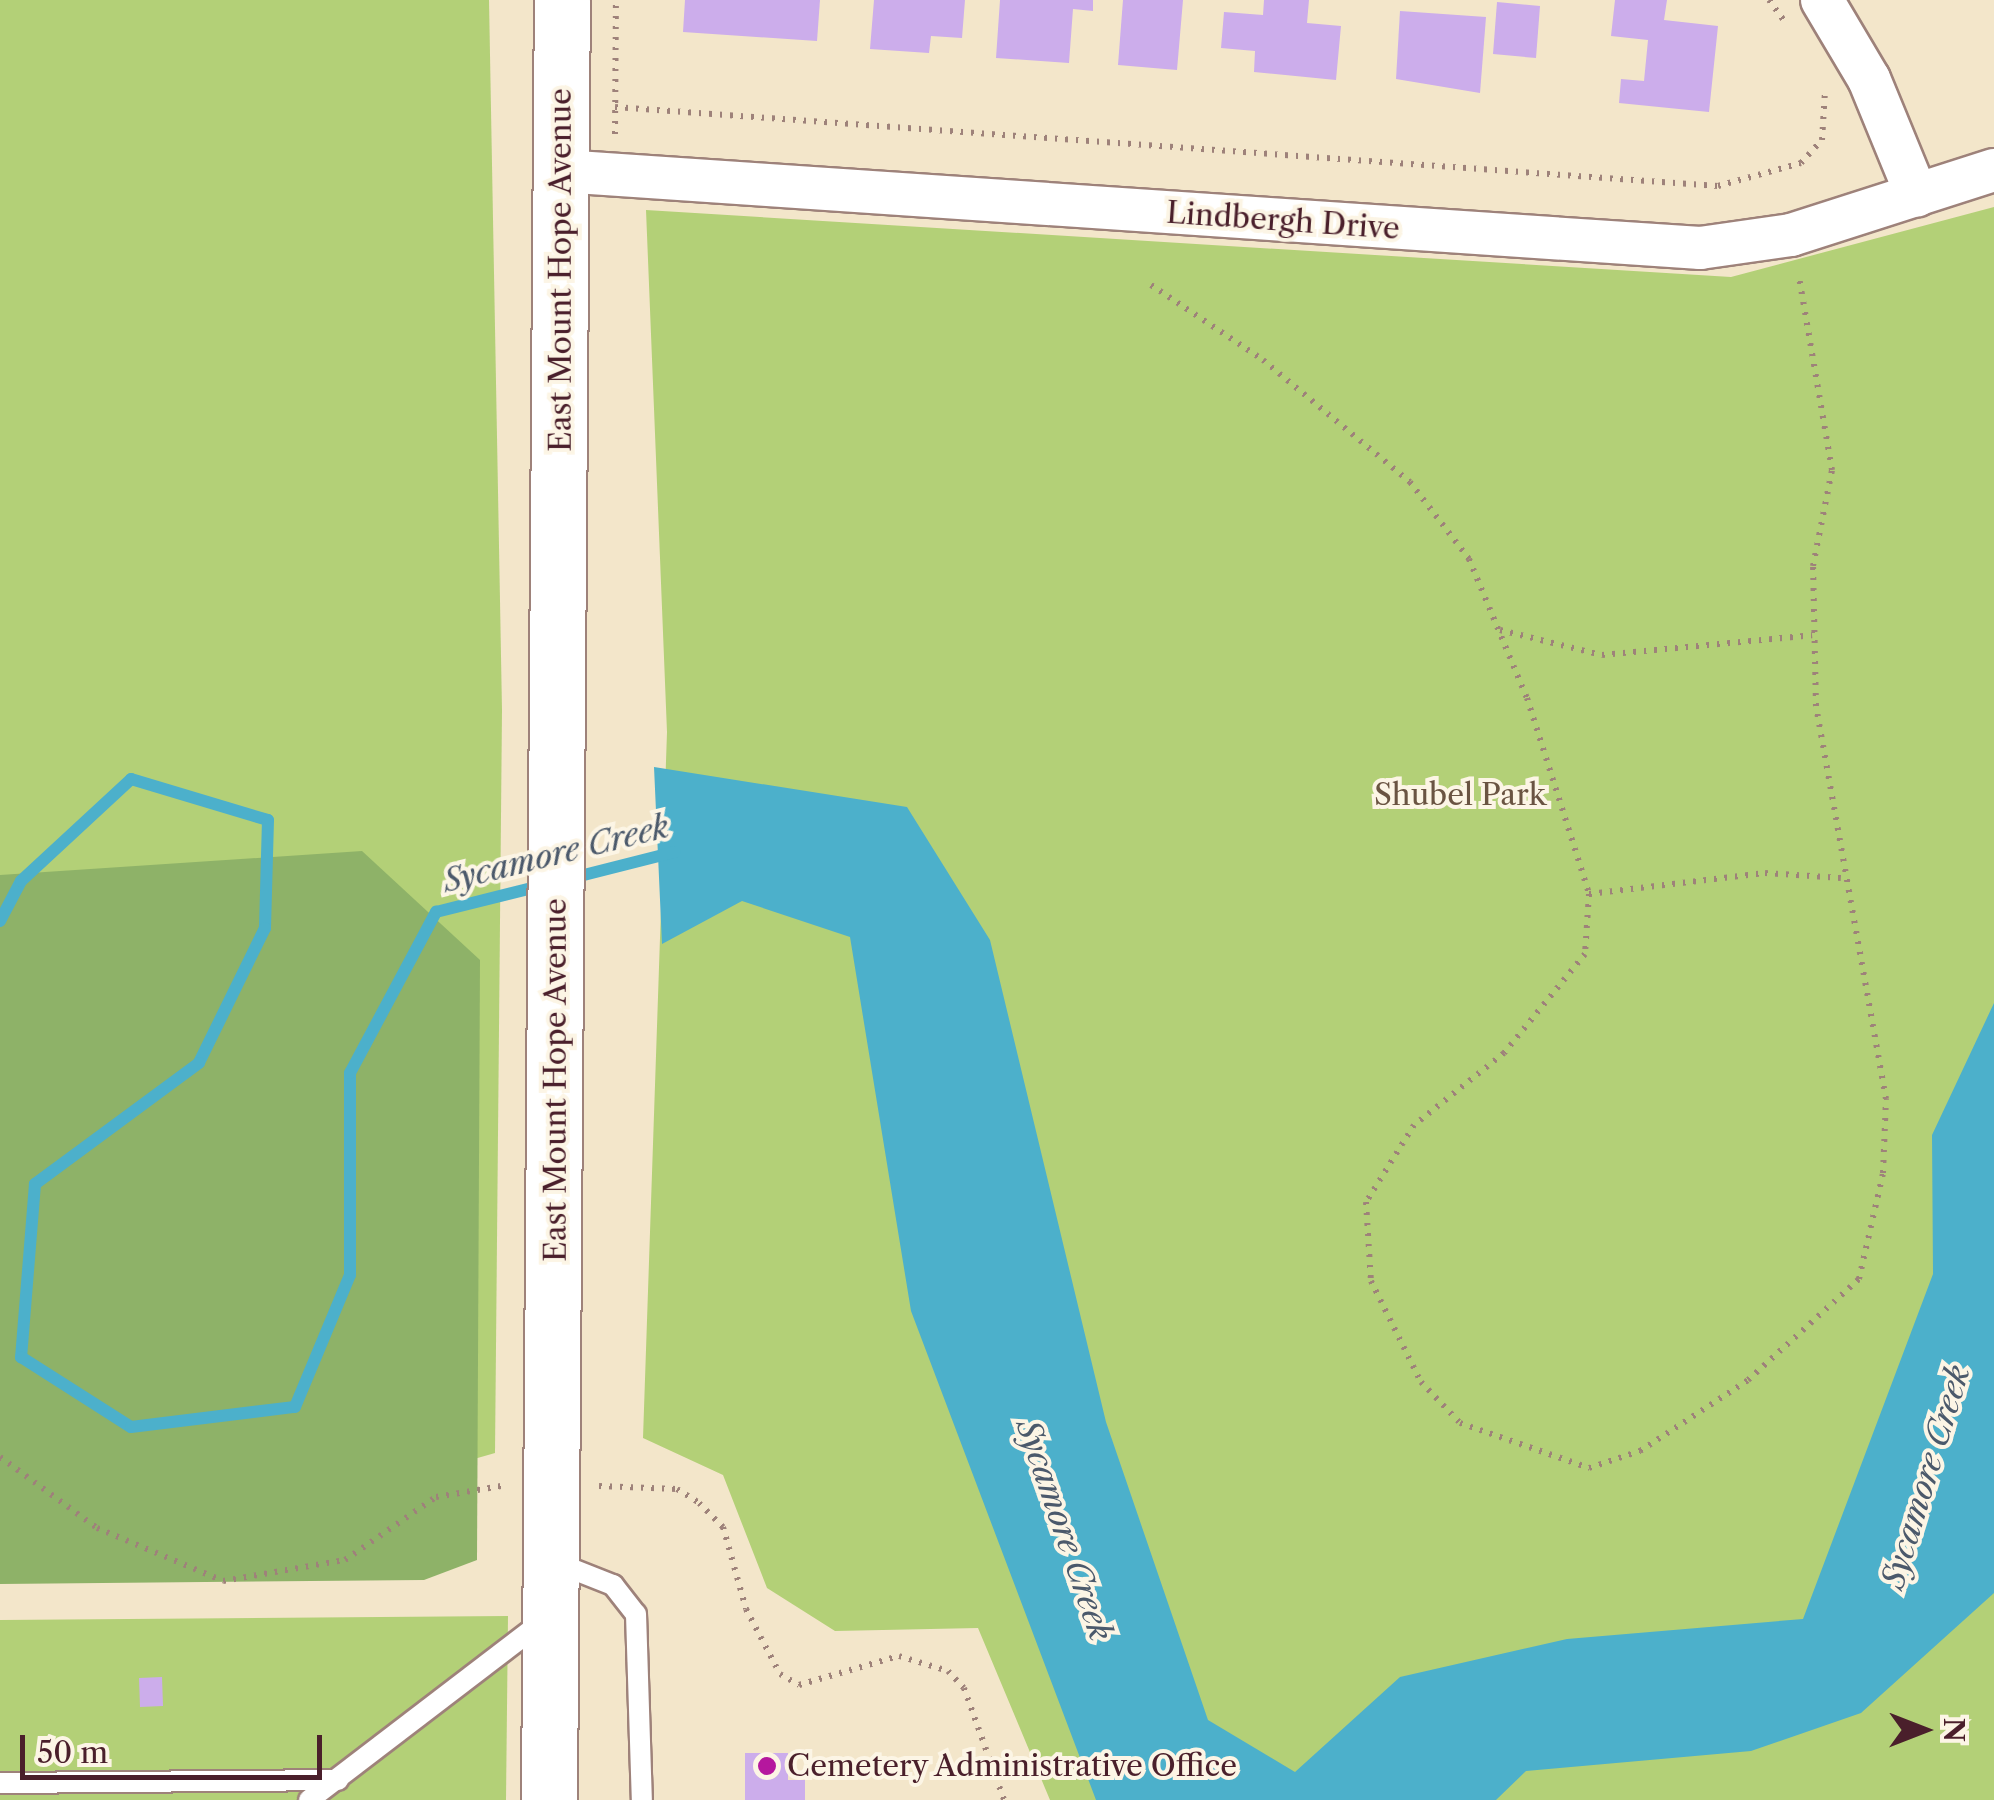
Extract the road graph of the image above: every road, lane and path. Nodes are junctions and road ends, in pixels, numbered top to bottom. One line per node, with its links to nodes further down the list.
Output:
1 (562, 0): 9 (street, East Mount Hope Avenue)
2 (616, 0): 7 (path)
3 (1770, 0): 5 (path)
4 (1822, 0): 11 (street)
5 (1789, 28)
6 (1819, 70): 7 (path)
7 (615, 106): 10 (path)
8 (1994, 170): 11 (street, Lindbergh Drive)
9 (561, 172): 10 (street, Lindbergh Drive); 21 (street, East Mount Hope Avenue)
10 (614, 176): 12 (street, Lindbergh Drive)
11 (1917, 196): 12 (street, Lindbergh Drive)
12 (1792, 235): 15 (path)
13 (1151, 285): 14 (path)
14 (1498, 630): 15 (path); 17 (path)
15 (1812, 635): 16 (path)
16 (1841, 878): 17 (path); 17 (path)
17 (1588, 894)
18 (0, 1457): 19 (path)
19 (512, 1485)
20 (611, 1485): 28 (path)
21 (552, 1561): 22 (street, East Mount Hope Avenue); 27 (lane)
22 (549, 1616): 24 (lane); 26 (street, East Mount Hope Avenue)
23 (0, 1783): 24 (lane)
24 (334, 1790): 25 (lane)
25 (310, 1800)
26 (549, 1800)
27 (642, 1800)
28 (1004, 1800)

